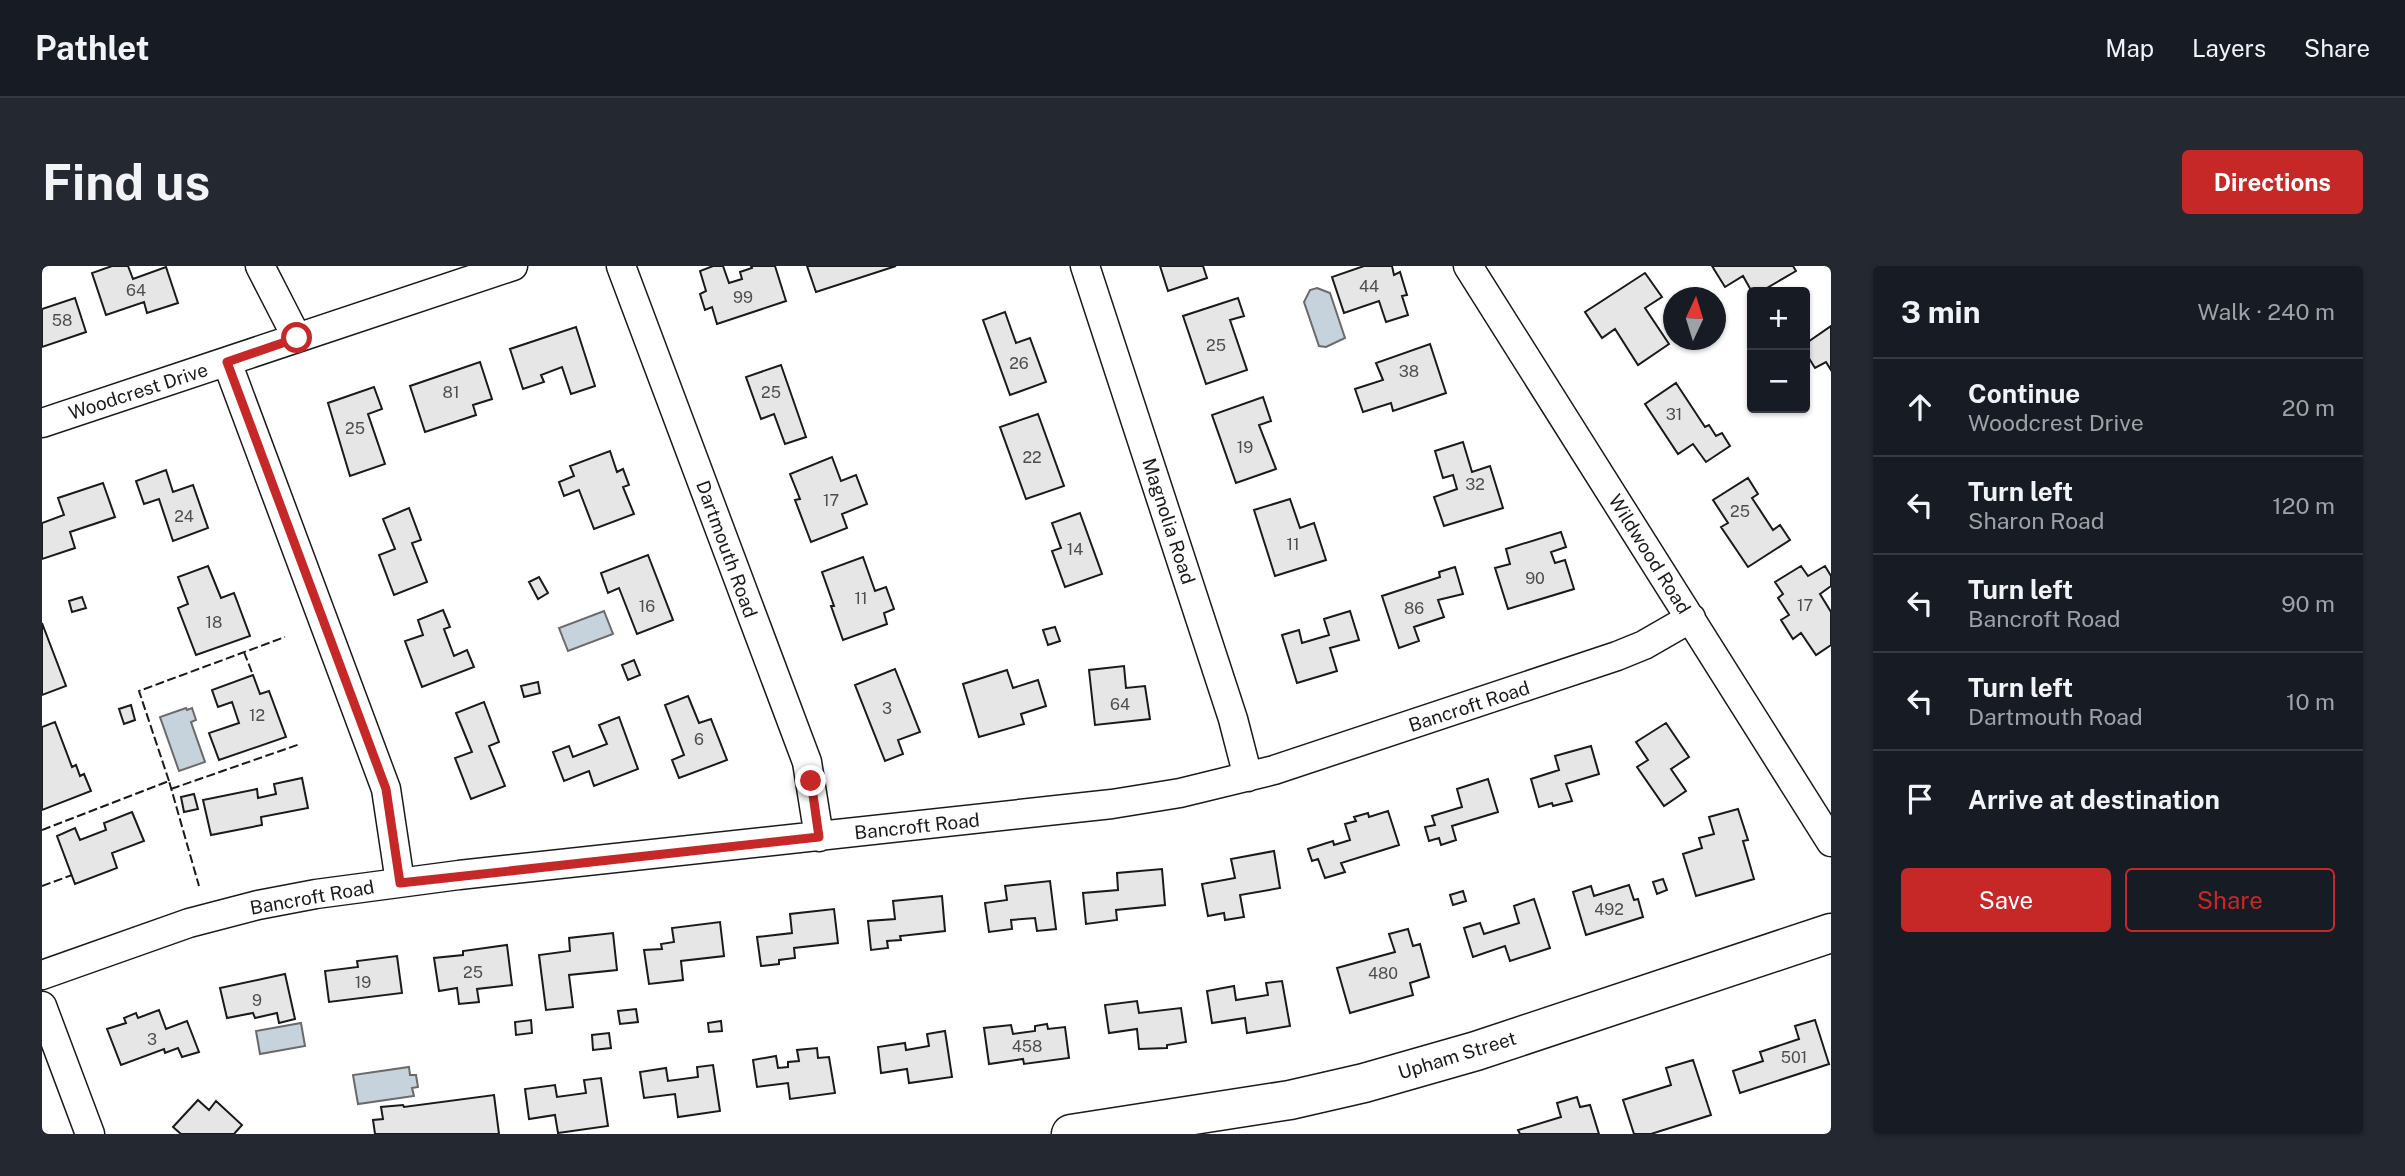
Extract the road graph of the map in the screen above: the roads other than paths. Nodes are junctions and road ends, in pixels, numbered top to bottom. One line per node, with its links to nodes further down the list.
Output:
1 (260, 266): 6 (street)
2 (513, 266): 6 (street, Woodcrest Drive)
3 (621, 266): 11 (street, Dartmouth Road)
4 (1085, 266): 10 (street, Magnolia Road)
5 (1468, 266): 9 (street, Wildwood Road)
6 (297, 338): 7 (street, Woodcrest Drive)
7 (227, 362): 8 (street, Woodcrest Drive); 13 (street)
8 (42, 423)
9 (1691, 618): 10 (street, Bancroft Road); 12 (street, Wildwood Road)
10 (1248, 777): 11 (street, Bancroft Road)
11 (819, 837): 13 (street, Bancroft Road)
12 (1831, 842)
13 (400, 883): 15 (street, Bancroft Road)
14 (1831, 933): 18 (main road, Upham Street)
15 (42, 975)
16 (42, 1006): 17 (street)
17 (90, 1134)
18 (1071, 1134)

